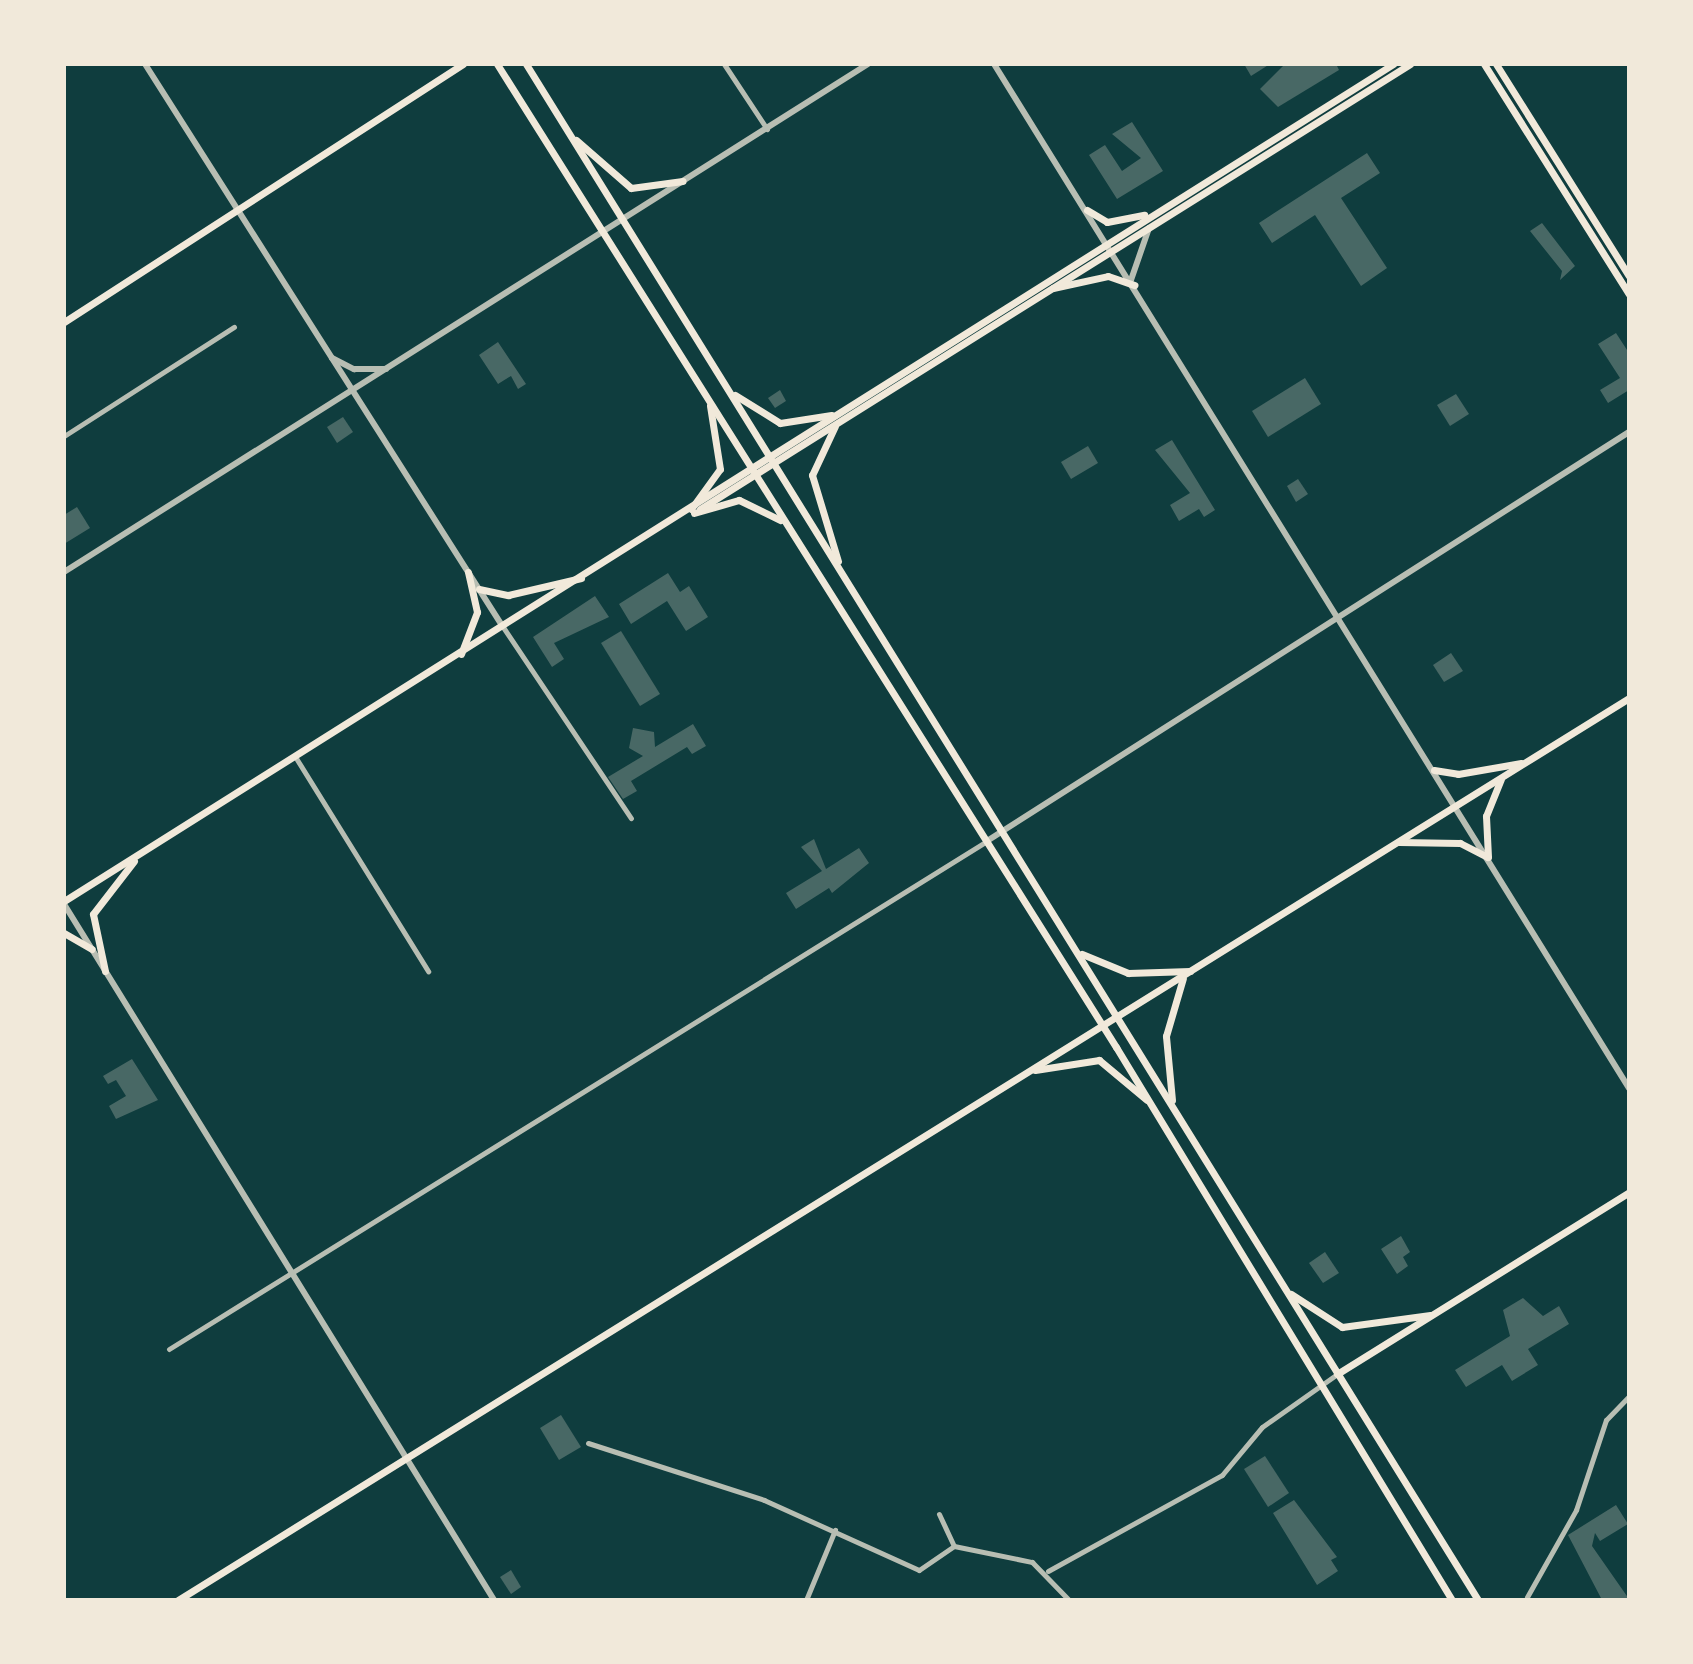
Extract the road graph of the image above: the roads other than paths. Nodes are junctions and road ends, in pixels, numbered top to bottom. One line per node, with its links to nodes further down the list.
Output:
1 (145, 64): 16 (street)
2 (463, 64): 16 (main road)
3 (497, 64): 20 (main road)
4 (526, 64): 13 (main road)
5 (724, 64): 12 (street)
6 (868, 64): 12 (street)
7 (994, 64): 17 (street)
8 (1393, 64): 15 (main road)
9 (1410, 64): 19 (main road)
10 (1484, 64): 25 (main road)
11 (1496, 64): 22 (main road)
12 (767, 129): 14 (street)
13 (570, 136): 14 (main road); 18 (main road)
14 (683, 181): 18 (street)
15 (1164, 207): 17 (main road); 21 (main road)
16 (237, 209): 26 (main road); 28 (street)
17 (1087, 210): 21 (street)
18 (622, 218): 20 (street); 30 (main road)
19 (1152, 225): 21 (main road); 23 (street)
20 (603, 230): 29 (street); 32 (main road)
21 (1110, 246): 23 (street); 24 (main road); 33 (main road)
22 (1629, 276)
23 (1132, 283): 24 (main road); 48 (street)
24 (1051, 289): 34 (main road)
25 (1629, 294)
26 (64, 322)
27 (234, 327): 36 (street)
28 (332, 358): 29 (street); 31 (street)
29 (389, 368): 31 (street)
30 (728, 390): 33 (main road); 37 (main road)
31 (353, 391): 44 (street); 45 (street)
32 (707, 396): 39 (main road); 41 (main road)
33 (831, 415): 37 (main road)
34 (835, 426): 38 (main road); 43 (main road)
35 (1629, 432): 48 (street)
36 (64, 436)
37 (769, 454): 38 (main road); 39 (main road)
38 (775, 464): 40 (main road); 43 (main road)
39 (750, 466): 40 (main road); 41 (main road)
40 (756, 476): 41 (main road); 42 (main road)
41 (692, 511): 42 (main road); 46 (main road)
42 (789, 528): 59 (main road)
43 (840, 567): 58 (main road)
44 (64, 572)
45 (468, 572): 47 (street); 50 (main road)
46 (583, 578): 47 (main road); 49 (main road)
47 (479, 589): 49 (street)
48 (1341, 617): 54 (street); 58 (street)
49 (503, 627): 50 (main road); 57 (street)
50 (461, 654): 52 (main road)
51 (1629, 698): 53 (main road)
52 (296, 758): 61 (main road); 69 (street)
53 (1527, 762): 54 (main road); 55 (main road)
54 (1434, 770): 56 (street)
55 (1502, 777): 56 (main road); 62 (main road)
56 (1457, 806): 60 (main road); 62 (street)
57 (631, 818)
58 (1005, 830): 59 (street); 66 (main road)
59 (987, 841): 72 (main road); 78 (street)
60 (1397, 842): 62 (main road); 67 (main road)
61 (137, 857): 63 (main road); 68 (main road)
62 (1488, 857): 74 (street)
63 (64, 903): 65 (street)
64 (64, 933): 65 (main road)
65 (92, 949): 68 (street)
66 (1082, 954): 67 (main road); 71 (main road)
67 (1193, 970): 70 (main road)
68 (105, 971): 78 (street)
69 (428, 971)
70 (1183, 978): 71 (main road); 75 (main road)
71 (1121, 1015): 72 (main road); 75 (main road)
72 (1103, 1026): 73 (main road); 76 (main road)
73 (1033, 1071): 76 (main road); 86 (main road)
74 (1629, 1088)
75 (1172, 1100): 79 (main road)
76 (1149, 1102): 83 (main road)
77 (1629, 1192): 80 (main road)
78 (294, 1272): 81 (street); 86 (street)
79 (1286, 1289): 80 (main road); 82 (main road)
80 (1432, 1315): 82 (main road)
81 (169, 1349)
82 (1337, 1374): 83 (street); 97 (main road)
83 (1319, 1386): 90 (street); 96 (main road)
84 (1629, 1396): 91 (street)
85 (588, 1443): 88 (street)
86 (406, 1458): 92 (main road); 93 (street)
87 (939, 1514): 89 (street)
88 (835, 1530): 89 (street); 94 (street)
89 (954, 1546): 90 (street)
90 (1048, 1571): 95 (street)
91 (1527, 1597): 98 (street); 99 (street)
92 (178, 1600)
93 (494, 1600)
94 (806, 1600)
95 (1069, 1600)
96 (1452, 1600)
97 (1478, 1600)
98 (1520, 1600)
99 (1539, 1600)

